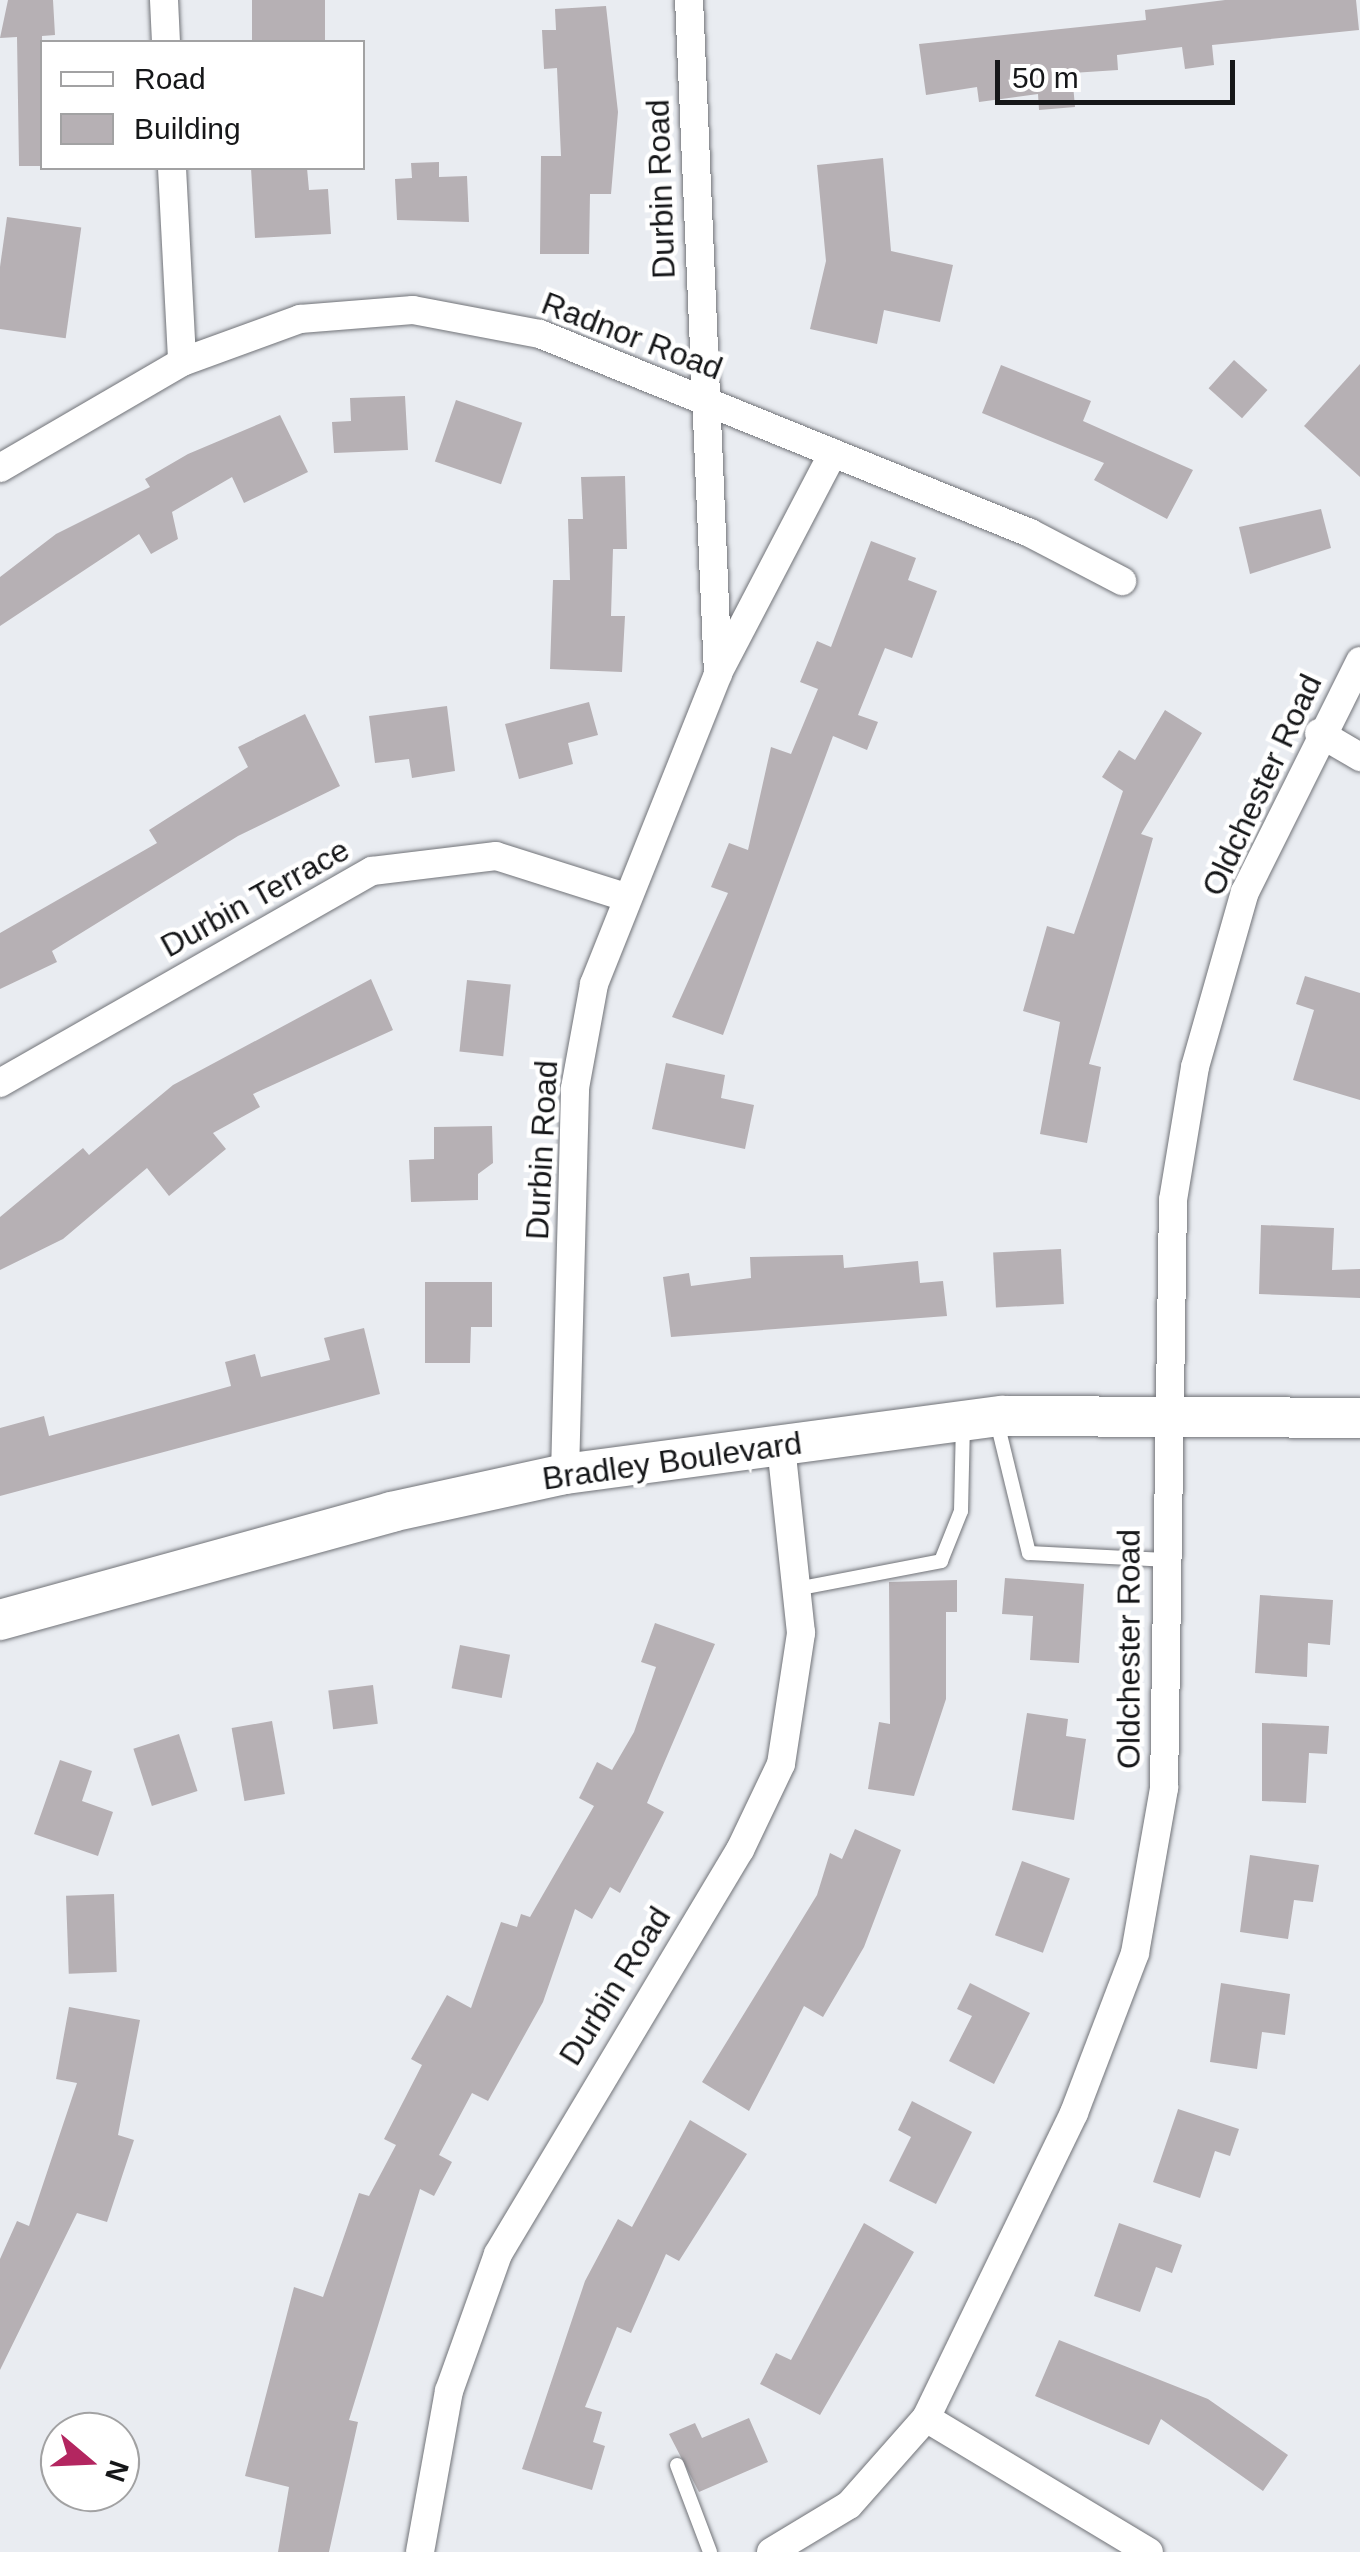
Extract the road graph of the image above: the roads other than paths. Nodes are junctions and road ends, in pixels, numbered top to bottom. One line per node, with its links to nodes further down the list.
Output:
1 (164, 0): 3 (street)
2 (689, 0): 6 (street, Durbin Road)
3 (166, 40)
4 (172, 170): 5 (street)
5 (182, 362): 6 (street, Radnor Road); 8 (street, Radnor Road)
6 (704, 401): 7 (street, Radnor Road); 11 (street, Durbin Road)
7 (833, 453): 9 (street, Radnor Road); 11 (street, Durbin Road)
8 (0, 468)
9 (1122, 581)
10 (1360, 661): 12 (street, Oldchester Road)
11 (718, 674): 14 (street, Durbin Road)
12 (1319, 734): 13 (street); 16 (street, Oldchester Road)
13 (1360, 756)
14 (622, 896): 15 (street, Durbin Terrace); 20 (street, Durbin Road)
15 (0, 1083)
16 (1165, 1412): 17 (main road, Bradley Boulevard); 18 (main road, Bradley Boulevard); 21 (street, Oldchester Road)
17 (1360, 1418)
18 (980, 1419): 19 (main road, Bradley Boulevard); 21 (lane); 22 (lane)
19 (782, 1445): 20 (main road, Bradley Boulevard); 22 (street, Durbin Road)
20 (565, 1474): 23 (main road, Bradley Boulevard)
21 (1164, 1560): 24 (street, Oldchester Road)
22 (796, 1589): 26 (street, Durbin Road)
23 (0, 1620)
24 (926, 2418): 28 (street, Oldchester Road); 29 (street)
25 (677, 2465): 27 (lane)
26 (420, 2552)
27 (710, 2552)
28 (771, 2552)
29 (1149, 2552)

